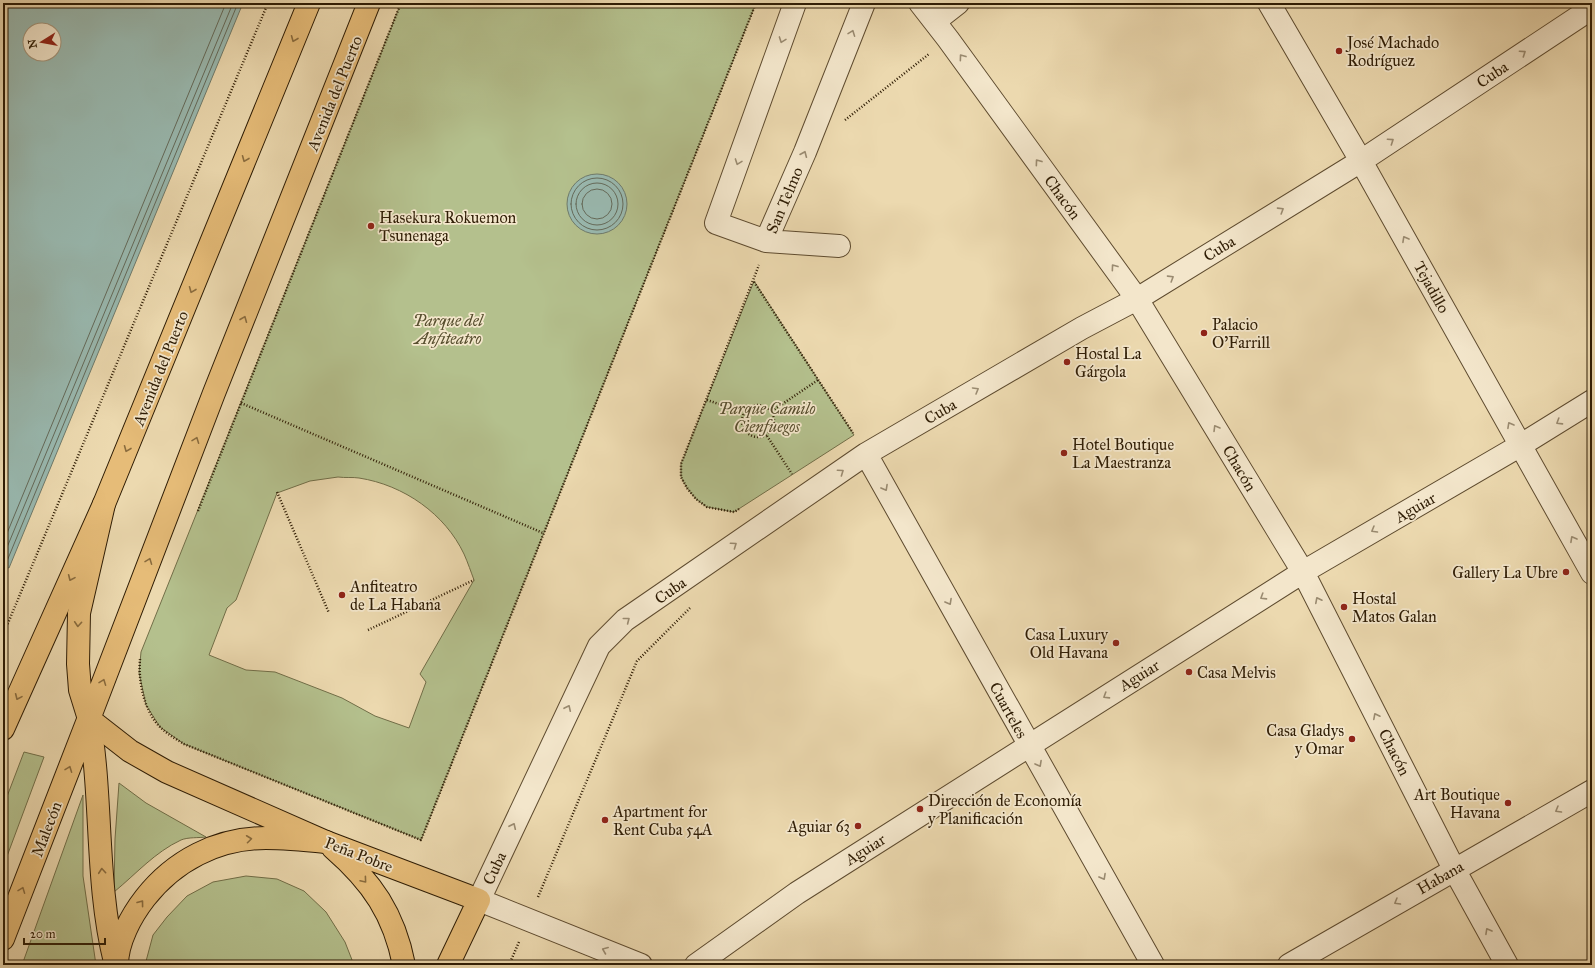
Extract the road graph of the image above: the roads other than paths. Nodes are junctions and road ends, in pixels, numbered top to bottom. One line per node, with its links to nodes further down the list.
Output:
1 (309, 3): 17 (main road, Avenida del Puerto, one-way to 17)
2 (369, 3): 20 (main road, Avenida del Puerto, one-way to 2)
3 (795, 3): 11 (street, San Telmo, one-way to 11)
4 (864, 3): 11 (street, San Telmo, one-way to 4)
5 (920, 3): 9 (street, Chacón)
6 (958, 3): 9 (street)
7 (1269, 3): 10 (street, Tejadillo)
8 (1592, 8): 10 (street, Cuba, one-way to 8)
9 (935, 21): 13 (street, Chacón, one-way to 9)
10 (1361, 161): 13 (street, Cuba, one-way to 10); 15 (street, Tejadillo, one-way to 10)
11 (766, 242): 12 (street)
12 (839, 246)
13 (1137, 299): 16 (street, Cuba, one-way to 13); 18 (street, Chacón, one-way to 13)
14 (1592, 401): 15 (street, Aguiar, one-way to 15)
15 (1521, 445): 18 (street, Aguiar, one-way to 18); 19 (street, Tejadillo, one-way to 15)
16 (866, 454): 22 (street, Cuarteles, one-way to 22); 26 (street, Cuba, one-way to 16)
17 (104, 504): 20 (main road, one-way to 20); 21 (main road, Avenida del Puerto, one-way to 21)
18 (1303, 572): 22 (street, Aguiar, one-way to 22); 25 (street, Chacón, one-way to 18)
19 (1592, 573)
20 (89, 719): 24 (main road, Peña Pobre); 27 (main road, Malecón, one-way to 20); 28 (main road, one-way to 20)
21 (3, 729)
22 (1029, 745): 32 (street, Aguiar); 33 (street, Cuarteles, one-way to 33)
23 (1592, 791): 25 (street, Habana, one-way to 25)
24 (326, 842): 26 (main road, Peña Pobre); 28 (main road, one-way to 24); 29 (main road, one-way to 29)
25 (1454, 869): 34 (street, Habana, one-way to 34); 35 (street, Chacón, one-way to 25)
26 (479, 900): 30 (main road, Cuba); 31 (street, Peña Pobre, one-way to 26)
27 (3, 939)
28 (116, 965)
29 (404, 965)
30 (448, 965)
31 (641, 965)
32 (696, 965)
33 (1153, 965)
34 (1289, 965)
35 (1507, 965)

